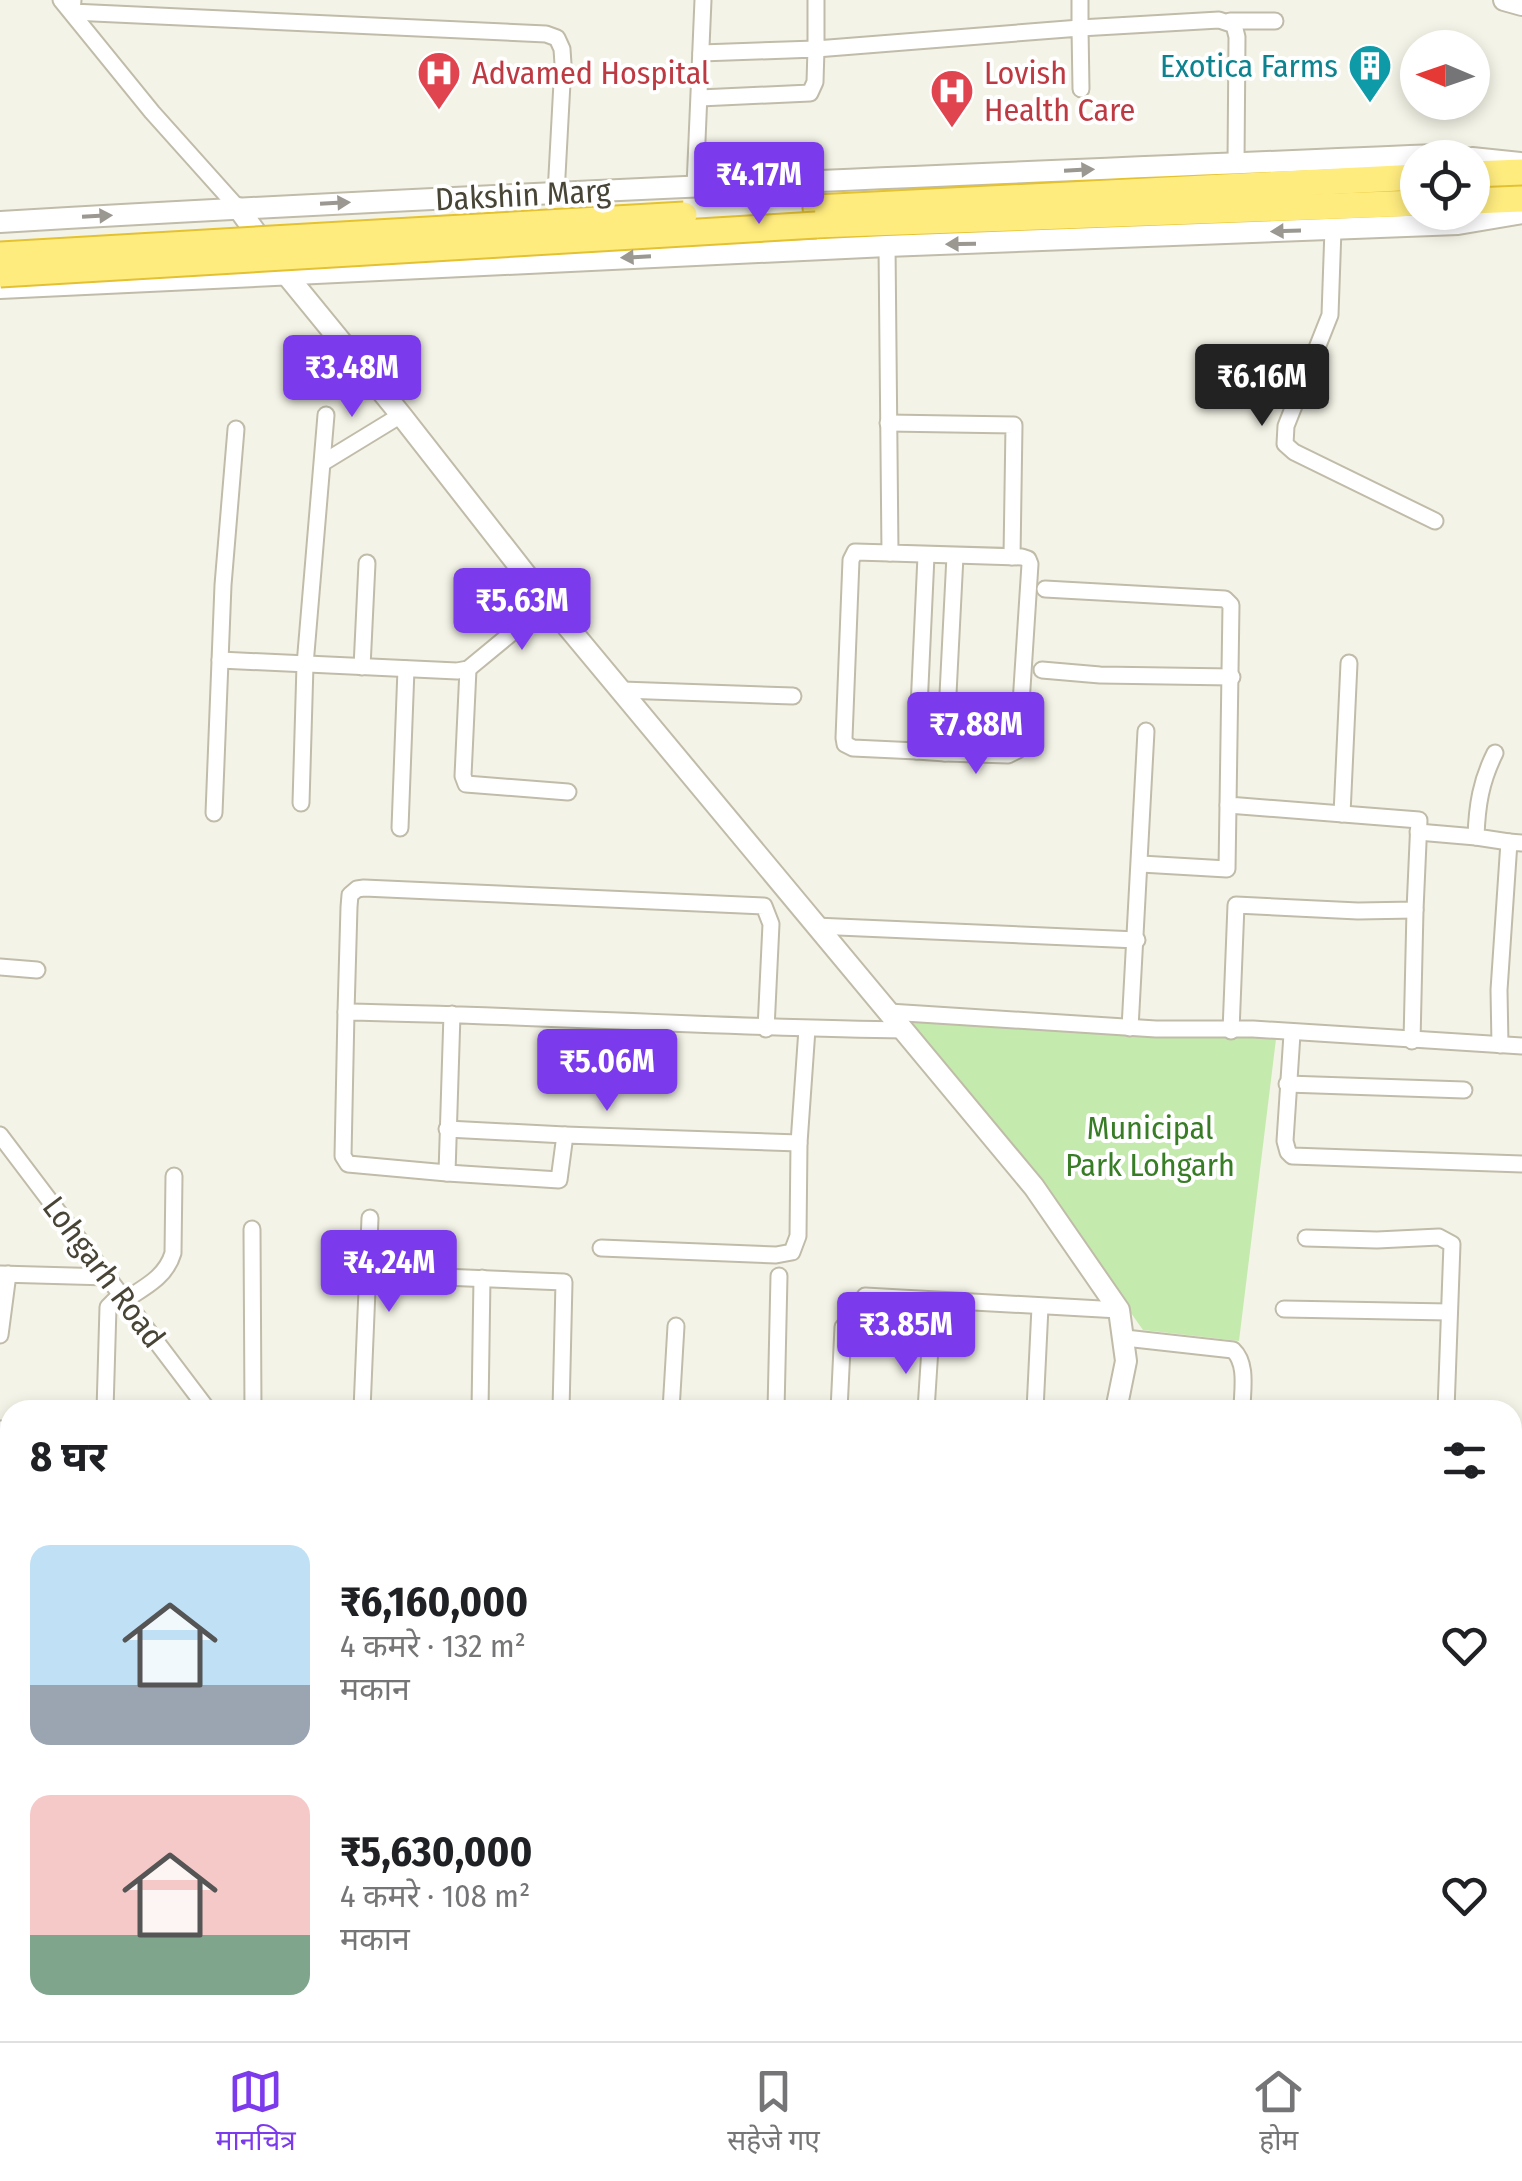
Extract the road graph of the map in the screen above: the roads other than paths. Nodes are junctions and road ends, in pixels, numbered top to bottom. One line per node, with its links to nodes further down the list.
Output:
1 (704, 0): 11 (street)
2 (816, 0): 10 (street)
3 (1080, 0): 9 (street)
4 (1504, 0): 6 (street)
5 (68, 4): 22 (street); 26 (street)
6 (1522, 4)
7 (1230, 21): 8 (street); 9 (street); 16 (street)
8 (1274, 21)
9 (1080, 28): 10 (street); 12 (street)
10 (816, 50): 11 (street); 13 (street)
11 (702, 54): 13 (street)
12 (1081, 90)
13 (700, 98): 21 (street)
14 (1400, 156): 16 (street, Dakshin Marg)
15 (1490, 160): 17 (street)
16 (1236, 163): 21 (street, Dakshin Marg, one-way to 16)
17 (1522, 163)
18 (1522, 172): 19 (highway)
19 (1490, 173)
20 (1400, 178): 28 (highway)
21 (695, 188): 22 (street, Dakshin Marg)
22 (556, 194): 26 (street, Dakshin Marg, one-way to 22)
23 (1522, 199): 24 (highway)
24 (1490, 200)
25 (1400, 203): 28 (highway, Dakshin Marg)
26 (238, 208): 29 (street, Dakshin Marg, one-way to 26); 33 (street)
27 (1522, 213): 30 (street)
28 (816, 216): 32 (highway, bridge); 34 (highway, Dakshin Marg, bridge)
29 (0, 222)
30 (1333, 229): 31 (street, one-way to 31); 41 (street)
31 (888, 246): 33 (street, one-way to 33); 38 (street)
32 (0, 255)
33 (285, 273): 35 (street); 37 (street)
34 (0, 274)
35 (0, 288)
36 (326, 415): 40 (street)
37 (401, 415): 40 (street); 48 (street)
38 (888, 423): 42 (street); 45 (street)
39 (236, 430): 49 (street)
40 (324, 462): 51 (street)
41 (1435, 521)
42 (890, 553): 43 (street); 60 (street)
43 (926, 556): 44 (street); 60 (street)
44 (955, 556): 45 (street); 61 (street)
45 (1012, 558): 61 (street)
46 (367, 563): 52 (street)
47 (1045, 589): 56 (street)
48 (548, 603): 54 (street); 57 (street)
49 (220, 660): 51 (street); 66 (street)
50 (1349, 663): 67 (street)
51 (306, 665): 52 (street); 64 (street)
52 (362, 667): 53 (street)
53 (406, 669): 54 (street); 68 (street)
54 (468, 669): 63 (street)
55 (1042, 670): 56 (street)
56 (1232, 677): 65 (street)
57 (622, 690): 58 (street); 74 (street)
58 (793, 696)
59 (1146, 731): 72 (street)
60 (917, 751): 61 (street)
61 (945, 753)
62 (1495, 753): 70 (street)
63 (568, 792)
64 (300, 803)
65 (1228, 805): 67 (street); 72 (street)
66 (214, 813)
67 (1342, 814): 69 (street)
68 (400, 828)
69 (1418, 832): 70 (street); 73 (street)
70 (1476, 837): 71 (street)
71 (1515, 843): 75 (street)
72 (1140, 864): 77 (street)
73 (1416, 910): 87 (street); 89 (street)
74 (814, 926): 77 (street); 81 (street)
75 (1504, 936): 76 (street); 90 (street)
76 (1522, 938)
77 (1138, 940): 83 (street)
78 (0, 967): 79 (street)
79 (36, 970)
80 (346, 1012): 82 (street); 84 (street); 99 (street)
81 (889, 1012): 83 (street); 86 (street)
82 (452, 1014): 84 (street); 94 (street)
83 (1130, 1028): 87 (street)
84 (766, 1029): 85 (street)
85 (808, 1030): 86 (street); 97 (street)
86 (904, 1030): 114 (street)
87 (1231, 1031): 88 (street)
88 (1292, 1034): 89 (street); 92 (street)
89 (1412, 1041): 90 (street)
90 (1500, 1045): 91 (street)
91 (1522, 1046)
92 (1287, 1084): 93 (street); 98 (street)
93 (1464, 1090)
94 (447, 1129): 96 (street); 99 (street)
95 (0, 1134): 108 (street, Lohgarh Road)
96 (565, 1134): 97 (street); 99 (street)
97 (798, 1144): 104 (street)
98 (1522, 1164)
99 (447, 1173)
100 (174, 1176): 111 (street)
101 (370, 1218): 106 (street)
102 (252, 1229): 123 (street)
103 (1306, 1238): 115 (street)
104 (602, 1248)
105 (4, 1274): 108 (street); 118 (street)
106 (369, 1274): 109 (street); 124 (street)
107 (779, 1276): 128 (street)
108 (108, 1277): 111 (street, Lohgarh Road)
109 (482, 1278): 125 (street); 126 (street)
110 (866, 1296): 112 (street)
111 (123, 1297): 121 (street); 122 (street, Lohgarh Road)
112 (1040, 1307): 114 (street); 131 (street)
113 (1284, 1309): 115 (street)
114 (1118, 1310): 119 (street)
115 (1449, 1312): 134 (street)
116 (676, 1326): 127 (street)
117 (843, 1327): 129 (street)
118 (0, 1335)
119 (1125, 1338): 132 (street); 133 (street)
120 (930, 1348): 130 (street)
121 (104, 1400)
122 (200, 1400)
123 (253, 1400)
124 (363, 1400)
125 (480, 1400)
126 (561, 1400)
127 (672, 1400)
128 (776, 1400)
129 (839, 1400)
130 (927, 1400)
131 (1035, 1400)
132 (1119, 1400)
133 (1242, 1400)
134 (1446, 1400)

